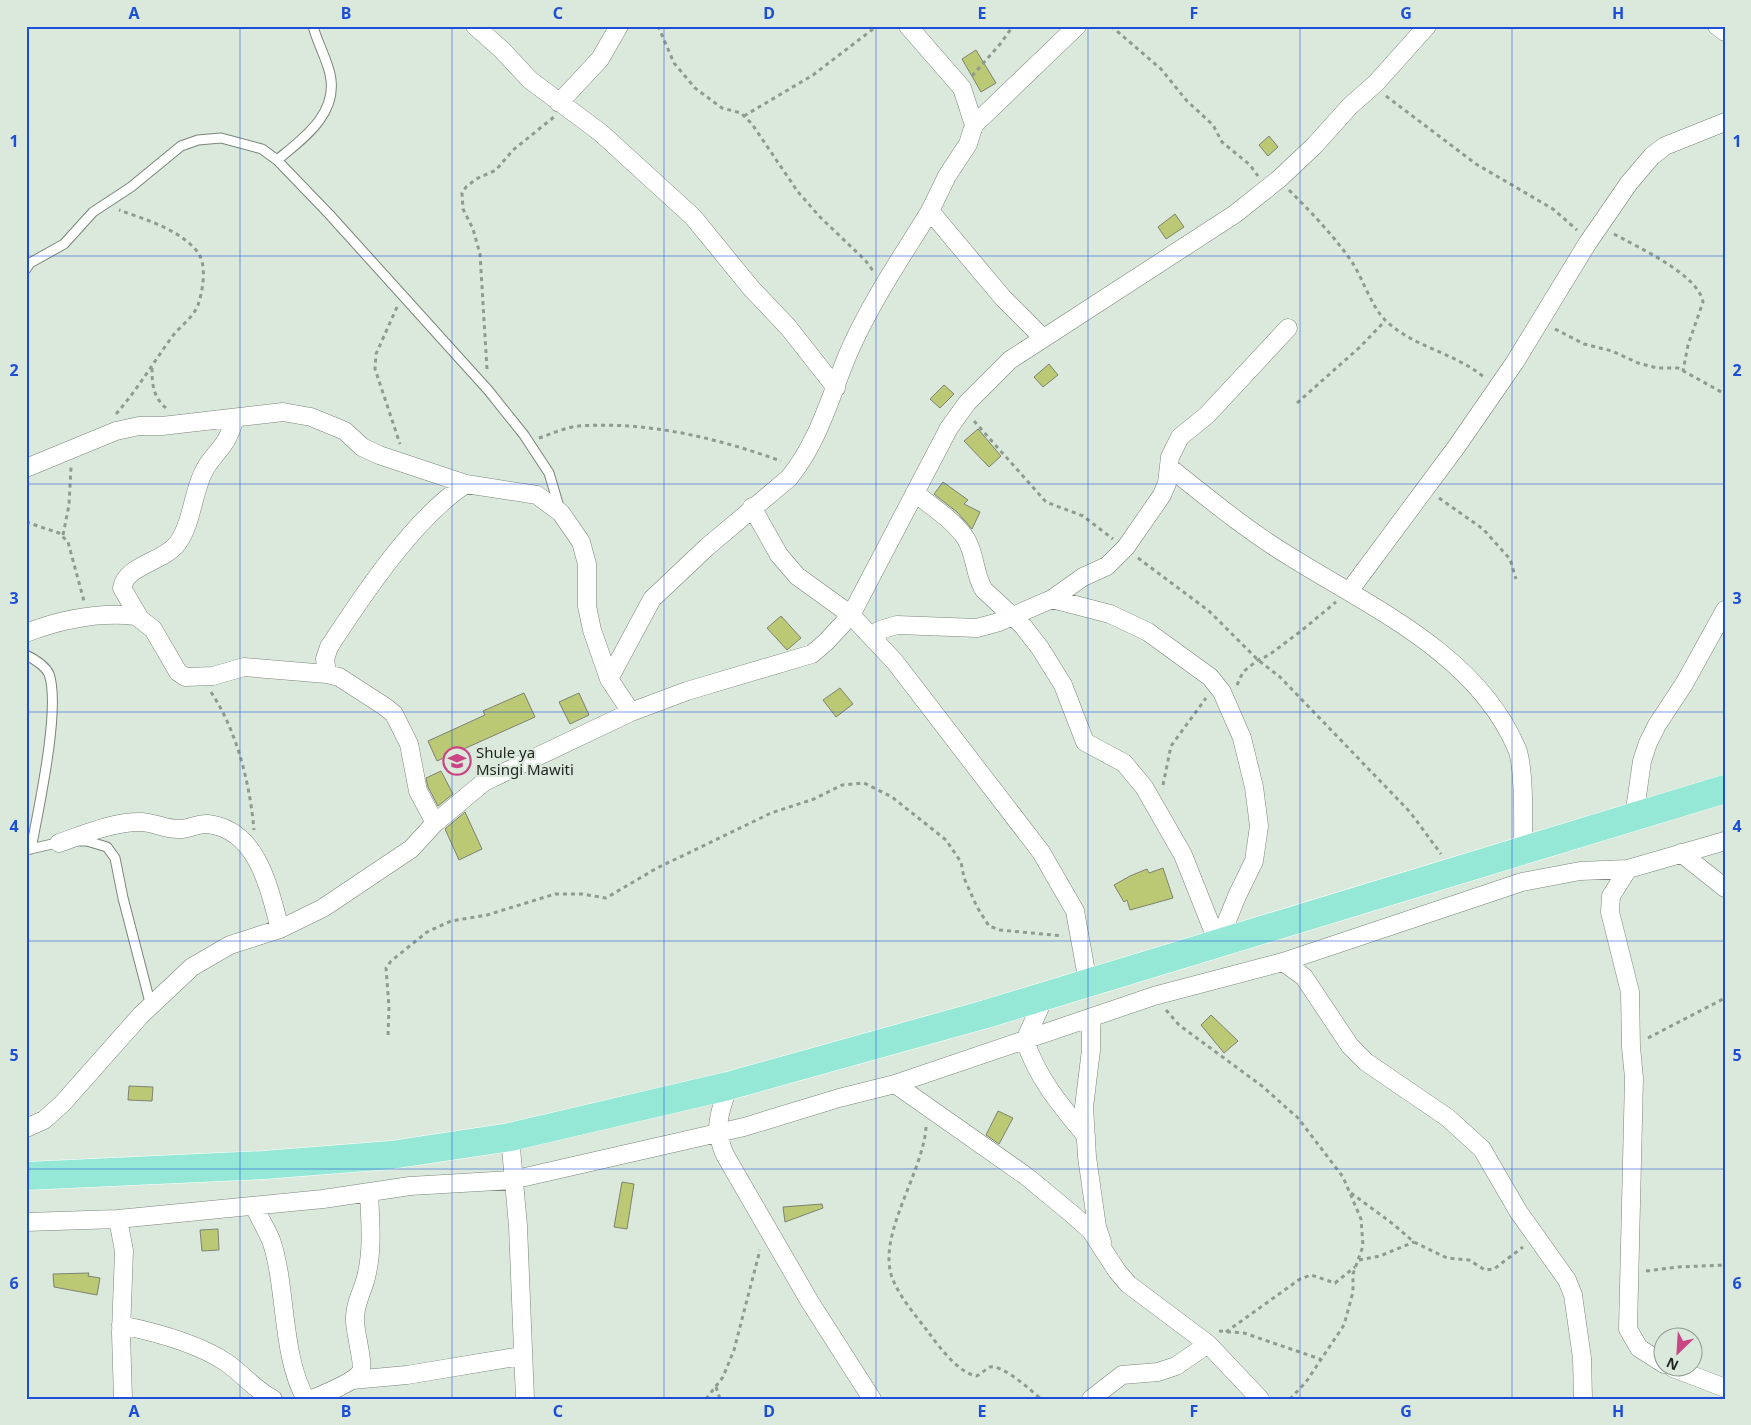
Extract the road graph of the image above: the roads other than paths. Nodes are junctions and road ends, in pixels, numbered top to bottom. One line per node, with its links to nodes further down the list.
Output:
1 (313, 26): 12 (lane)
2 (475, 26): 9 (street)
3 (619, 26): 9 (street)
4 (908, 26): 11 (street)
5 (1077, 26): 11 (street)
6 (1427, 26): 16 (street)
7 (1717, 26): 8 (street)
8 (1725, 32)
9 (562, 106): 17 (street)
10 (1725, 122): 25 (street)
11 (974, 124): 13 (street)
12 (277, 160): 14 (lane); 24 (lane)
13 (930, 211): 16 (street); 17 (street)
14 (26, 269)
15 (1288, 328): 19 (street)
16 (1043, 338): 22 (street)
17 (836, 388): 23 (street)
18 (235, 418): 20 (street); 21 (street); 30 (street)
19 (1169, 467): 25 (street); 26 (street)
20 (26, 468)
21 (466, 484): 24 (street); 34 (street)
22 (915, 493): 28 (street); 29 (street)
23 (752, 507): 28 (street); 35 (street)
24 (561, 513): 35 (street)
25 (1350, 590): 43 (street)
26 (1052, 599): 29 (street); 48 (street)
27 (1725, 610): 38 (street)
28 (851, 615): 32 (street); 36 (street)
29 (1013, 616): 32 (street); 48 (street)
30 (139, 617): 31 (street); 34 (street)
31 (26, 633)
32 (872, 636): 50 (street)
33 (26, 655): 42 (lane)
34 (327, 674): 39 (street)
35 (609, 679): 36 (street)
36 (632, 712): 39 (street)
37 (1725, 789): 38 (highway)
38 (1634, 817): 43 (highway)
39 (435, 823): 47 (street)
40 (1725, 841): 44 (street)
41 (59, 842): 42 (lane); 47 (street); 52 (lane)
42 (29, 850)
43 (1523, 851): 48 (highway)
44 (1681, 853): 45 (street); 46 (street)
45 (1628, 869): 49 (street); 71 (street)
46 (1725, 888)
47 (280, 929): 52 (street)
48 (1218, 943): 50 (highway)
49 (1283, 962): 53 (street); 83 (street)
50 (1088, 983): 51 (highway)
51 (1045, 996): 54 (street); 56 (highway)
52 (151, 1006): 57 (street)
53 (1091, 1017): 54 (street); 59 (street)
54 (1025, 1040): 55 (street); 59 (street)
55 (895, 1084): 58 (street); 67 (street)
56 (728, 1086): 58 (street); 60 (highway)
57 (26, 1128)
58 (717, 1133): 62 (street); 80 (street)
59 (1086, 1136): 67 (street)
60 (510, 1137): 61 (highway); 62 (street)
61 (26, 1176)
62 (512, 1180): 63 (street); 70 (street)
63 (369, 1192): 64 (street); 73 (street)
64 (254, 1206): 65 (street); 78 (street)
65 (118, 1219): 66 (street); 68 (street)
66 (26, 1222)
67 (1106, 1252): 69 (street)
68 (121, 1325): 76 (street); 77 (street)
69 (1212, 1337): 81 (street); 82 (street)
70 (522, 1356): 73 (street); 75 (street)
71 (1654, 1358)
72 (1698, 1378): 74 (street)
73 (352, 1380): 79 (street)
74 (1725, 1388)
75 (522, 1396)
76 (123, 1399)
77 (274, 1399)
78 (306, 1399)
79 (312, 1399)
80 (872, 1399)
81 (1091, 1399)
82 (1260, 1399)
83 (1583, 1399)

